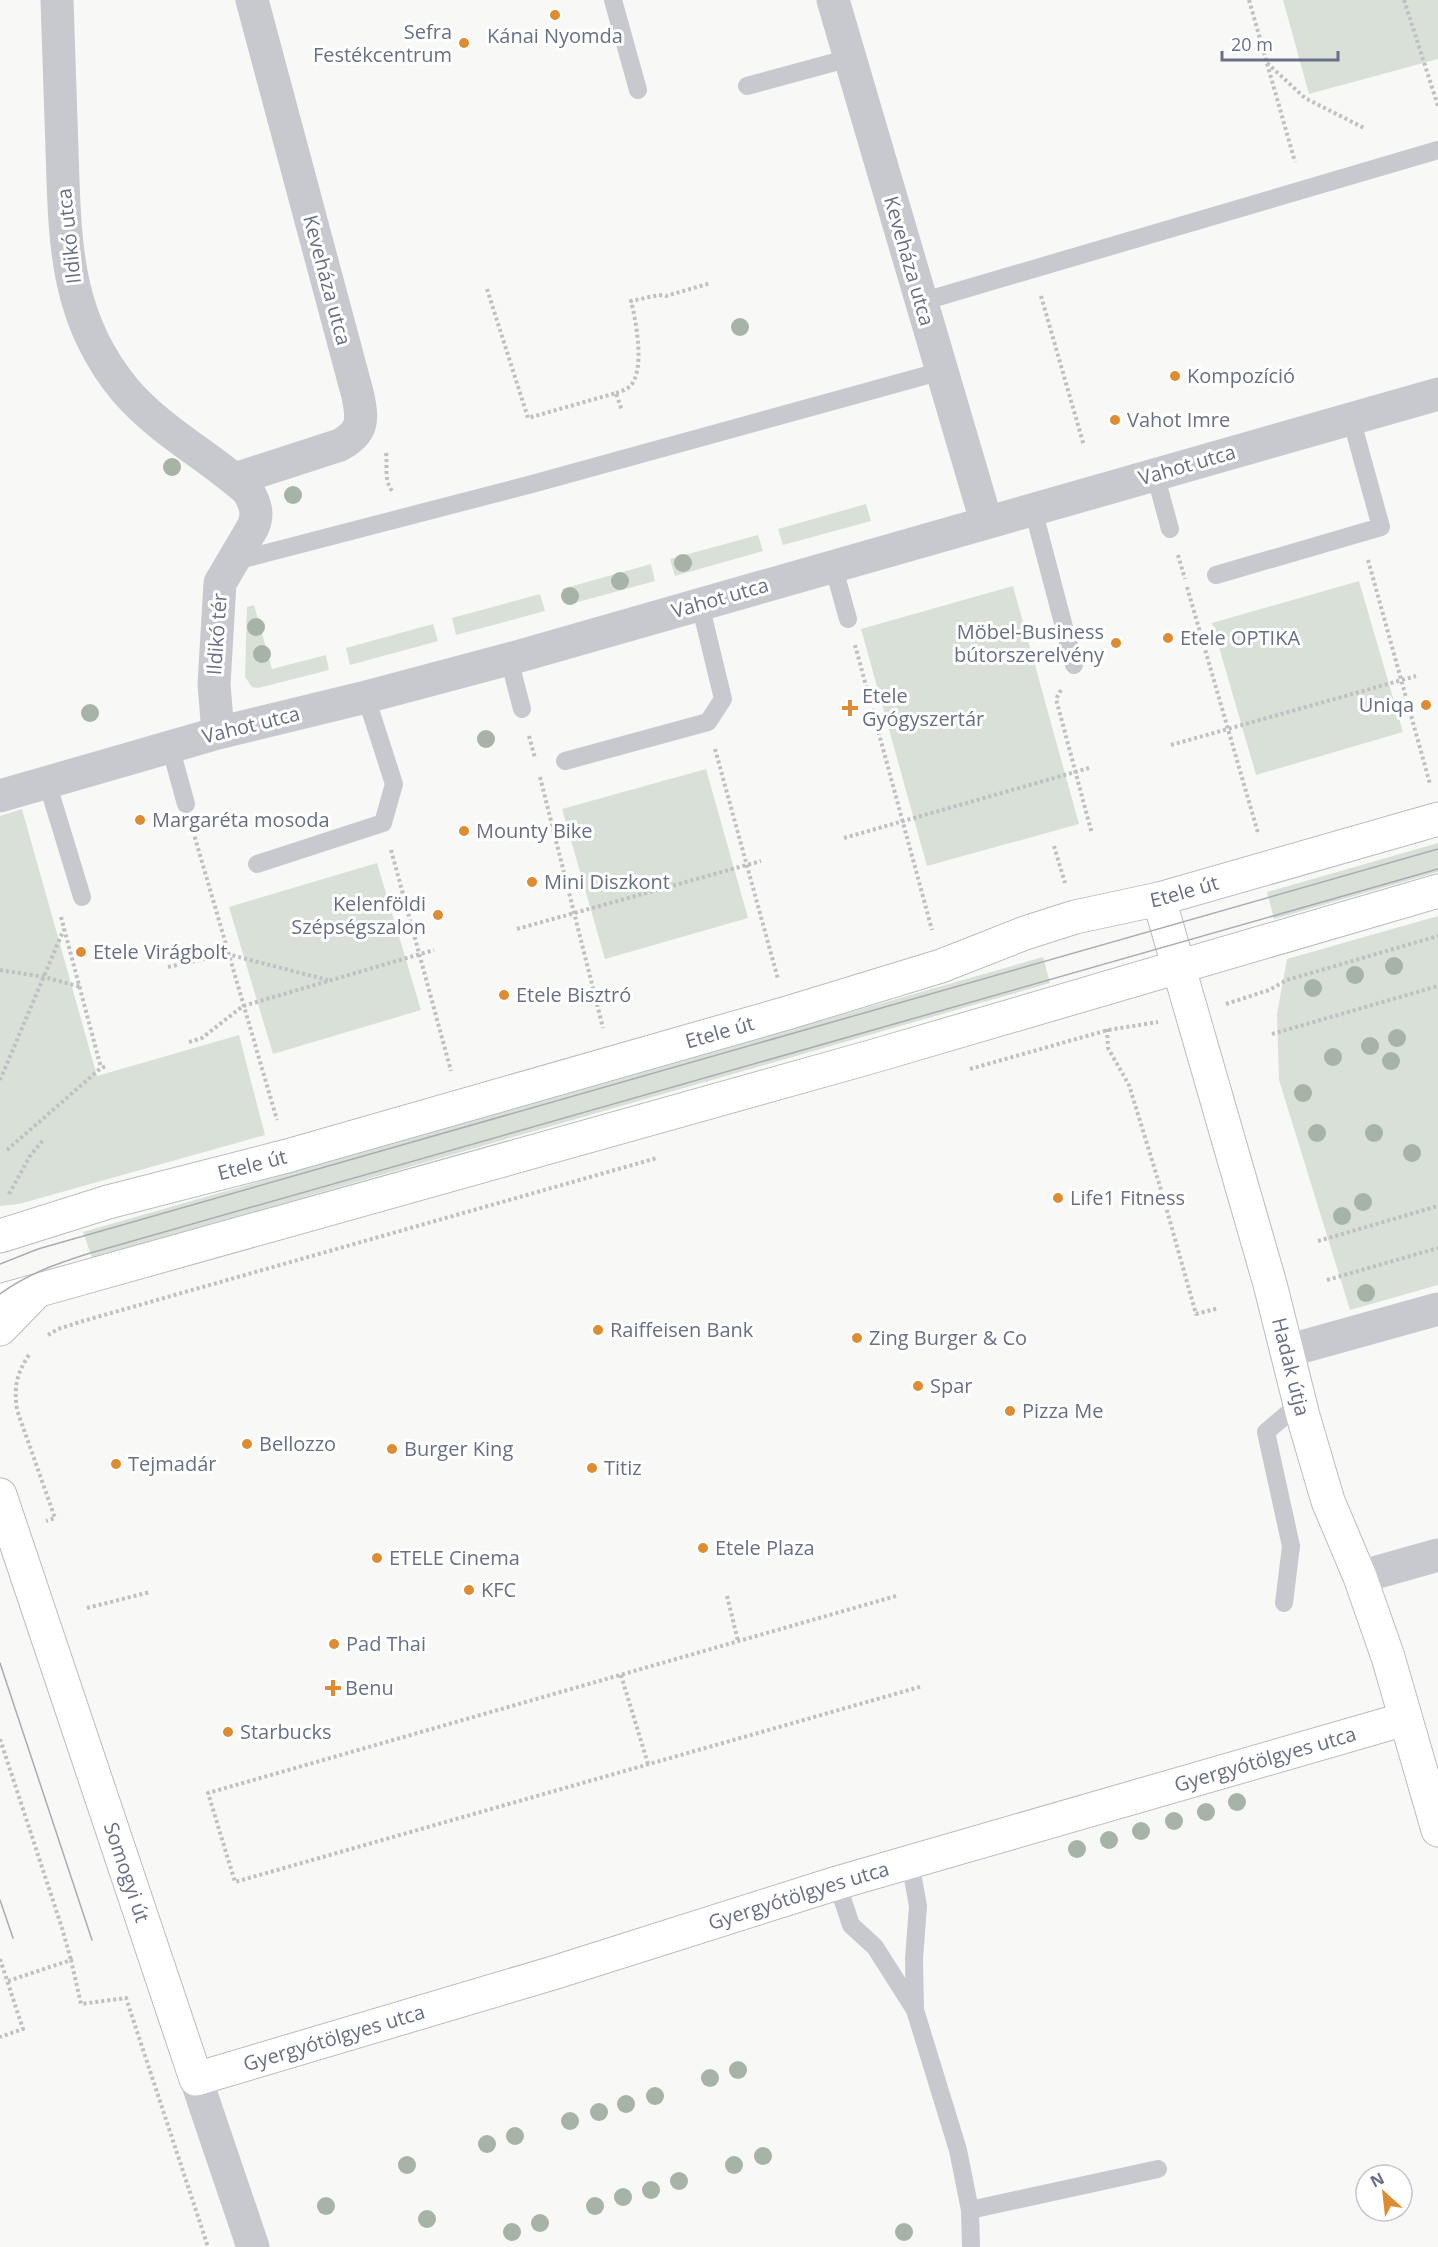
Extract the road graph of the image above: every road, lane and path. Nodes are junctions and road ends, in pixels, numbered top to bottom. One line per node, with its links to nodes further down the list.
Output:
1 (57, 0): 27 (street, Ildikó utca)
2 (252, 0): 27 (street, Keveháza utca)
3 (613, 0): 10 (lane)
4 (833, 0): 7 (street, Keveháza utca)
5 (1248, 0): 8 (path)
6 (1404, 0): 11 (path)
7 (850, 58): 9 (lane); 18 (street, Keveháza utca)
8 (1266, 62): 12 (path); 14 (path)
9 (747, 86)
10 (638, 90)
11 (1438, 106)
12 (1366, 129)
13 (1438, 150): 14 (lane)
14 (1303, 189): 15 (lane)
15 (1033, 269): 18 (lane); 24 (path)
16 (711, 283): 20 (path)
17 (487, 289): 20 (path)
18 (921, 302): 19 (street, Keveháza utca)
19 (942, 371): 30 (street, Keveháza utca); 33 (lane)
20 (616, 393): 22 (path)
21 (1438, 394): 23 (street, Vahot utca)
22 (622, 411)
23 (1351, 418): 26 (street, Vahot utca); 32 (lane)
24 (1084, 446)
25 (385, 449): 28 (path)
26 (1155, 474): 29 (street, Vahot utca); 31 (lane)
27 (235, 479): 33 (street, Ildikó tér)
28 (396, 496)
29 (1033, 509): 30 (street, Vahot utca); 39 (lane)
30 (986, 521): 34 (street, Vahot utca)
31 (1170, 529): 45 (path)
32 (1361, 533): 35 (lane); 41 (path)
33 (232, 562): 46 (street, Ildikó tér)
34 (833, 565): 36 (street, Vahot utca); 37 (lane)
35 (1216, 575)
36 (700, 604): 38 (street, Vahot utca); 44 (lane)
37 (848, 619): 56 (path)
38 (509, 659): 42 (street, Vahot utca); 43 (lane)
39 (1074, 665): 51 (path)
40 (1416, 676): 41 (path)
41 (1401, 680): 45 (path); 55 (path)
42 (366, 697): 46 (street, Vahot utca); 57 (lane)
43 (522, 709): 69 (path)
44 (708, 722): 49 (lane); 63 (path)
45 (1227, 729): 47 (path); 64 (path)
46 (218, 733): 48 (street, Vahot utca)
47 (1171, 745)
48 (170, 746): 52 (street, Vahot utca); 54 (lane)
49 (565, 761)
50 (1089, 768): 51 (path)
51 (1075, 772): 56 (path); 58 (path)
52 (47, 782): 53 (street, Vahot utca); 67 (lane)
53 (0, 796)
54 (186, 804): 74 (path)
55 (1435, 804): 64 (main road, Etele út)
56 (902, 821): 59 (path); 76 (path)
57 (383, 823): 62 (lane); 75 (path)
58 (1092, 834)
59 (844, 838)
60 (1054, 846): 65 (path)
61 (761, 861): 63 (path)
62 (258, 864)
63 (747, 866): 69 (path); 86 (path)
64 (1269, 868): 68 (main road, Etele út)
65 (1066, 888)
66 (1438, 891): 78 (main road)
67 (82, 897): 70 (path)
68 (1159, 899): 76 (main road, Etele út); 78 (main road, Hadak útja)
69 (575, 913): 71 (path); 92 (path)
70 (64, 928): 80 (path); 83 (path)
71 (517, 929)
72 (1438, 936): 84 (path)
73 (435, 950): 75 (path)
74 (228, 954): 77 (path); 81 (path); 85 (path)
75 (420, 954): 81 (path); 97 (path)
76 (941, 966): 86 (main road, Etele út)
77 (168, 967)
78 (1179, 968): 87 (main road, Hadak útja); 108 (main road)
79 (0, 969): 80 (path)
80 (44, 977): 83 (path); 96 (path)
81 (328, 981): 85 (path)
82 (1438, 986): 90 (path)
83 (81, 987): 94 (path)
84 (1269, 990)
85 (243, 1006): 91 (path); 100 (path)
86 (787, 1013): 92 (main road, Etele út)
87 (1192, 1016): 89 (path); 114 (main road, Hadak útja)
88 (1105, 1022): 89 (path)
89 (1108, 1030): 95 (path); 110 (path)
90 (1272, 1034)
91 (189, 1042)
92 (611, 1063): 97 (main road, Etele út)
93 (107, 1066): 94 (path)
94 (101, 1068): 99 (path)
95 (969, 1070)
96 (0, 1080)
97 (459, 1107): 100 (main road, Etele út)
98 (44, 1138): 102 (path)
99 (7, 1149)
100 (287, 1156): 104 (main road, Etele út)
101 (659, 1158): 113 (path)
102 (6, 1200)
103 (1438, 1206): 105 (path)
104 (0, 1236)
105 (1318, 1241)
106 (1438, 1248): 107 (path)
107 (1327, 1280)
108 (35, 1293): 109 (main road); 112 (main road)
109 (0, 1301)
110 (1219, 1308)
111 (1438, 1309): 114 (street)
112 (0, 1329)
113 (43, 1338)
114 (1287, 1351): 116 (main road, Hadak útja)
115 (30, 1353): 118 (path)
116 (1300, 1403): 120 (main road, Hadak útja); 124 (lane)
117 (0, 1495): 140 (main road, Somogyi út)
118 (54, 1518)
119 (1438, 1555): 120 (street)
120 (1360, 1577): 129 (main road, Hadak útja)
121 (150, 1592): 125 (path)
122 (727, 1596): 126 (path)
123 (896, 1596): 126 (path)
124 (1284, 1603)
125 (87, 1608)
126 (738, 1641): 127 (path)
127 (621, 1675): 131 (path); 131 (path)
128 (923, 1686): 131 (path)
129 (1405, 1719): 132 (main road, Hadak útja); 133 (main road, Gyergyótölgyes utca)
130 (0, 1739): 136 (path)
131 (648, 1764)
132 (1438, 1830)
133 (910, 1862): 134 (main road, Gyergyótölgyes utca); 138 (lane)
134 (837, 1883): 138 (lane); 140 (main road, Gyergyótölgyes utca)
135 (0, 1959): 137 (path)
136 (71, 1960): 137 (path); 143 (path)
137 (8, 1982): 139 (path)
138 (915, 2010): 142 (lane)
139 (0, 2037)
140 (196, 2079): 144 (street, Somogyi út)
141 (1158, 2169): 142 (lane)
142 (970, 2210): 145 (lane)
143 (208, 2247)
144 (253, 2247)
145 (971, 2247)

